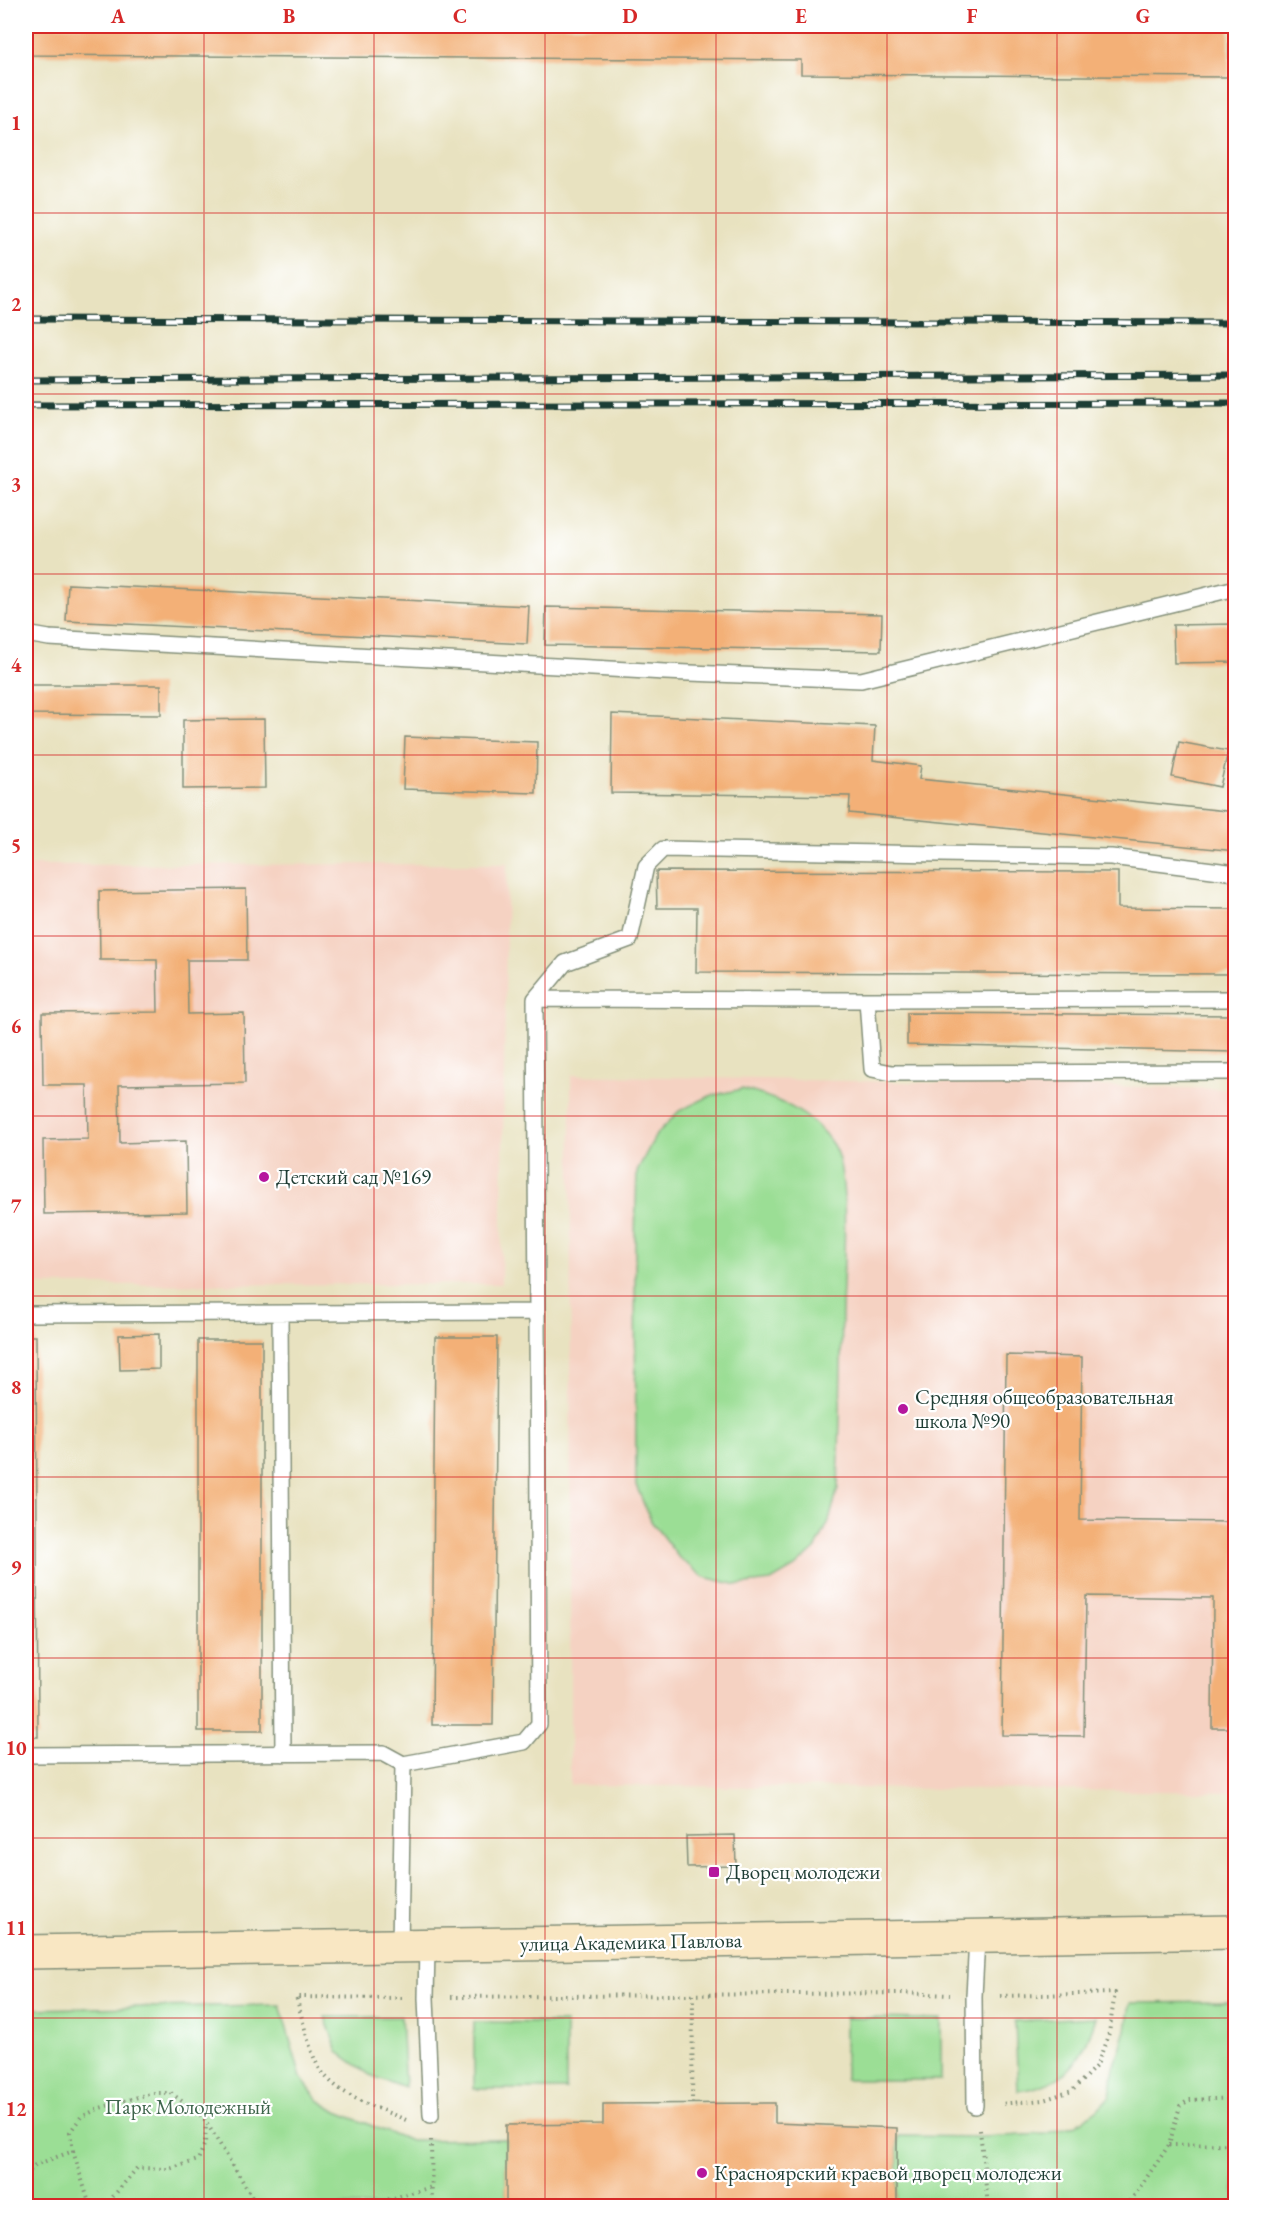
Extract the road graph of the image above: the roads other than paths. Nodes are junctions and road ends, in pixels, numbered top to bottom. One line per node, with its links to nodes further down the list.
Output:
1 (1236, 588): 2 (lane)
2 (26, 634)
3 (1236, 873): 4 (lane)
4 (535, 999): 6 (lane); 8 (lane)
5 (1236, 999): 6 (lane)
6 (867, 1000): 7 (lane)
7 (1236, 1072)
8 (537, 1312): 10 (lane); 13 (lane)
9 (26, 1314): 10 (lane)
10 (280, 1314): 11 (lane)
11 (283, 1754): 12 (lane); 13 (lane)
12 (26, 1755)
13 (403, 1764): 16 (lane)
14 (1236, 1932): 15 (main road, улица Академика Павлова)
15 (977, 1938): 16 (main road, улица Академика Павлова); 18 (lane)
16 (413, 1946): 17 (main road, улица Академика Павлова); 19 (lane)
17 (26, 1952)
18 (975, 2106)
19 (430, 2119)

